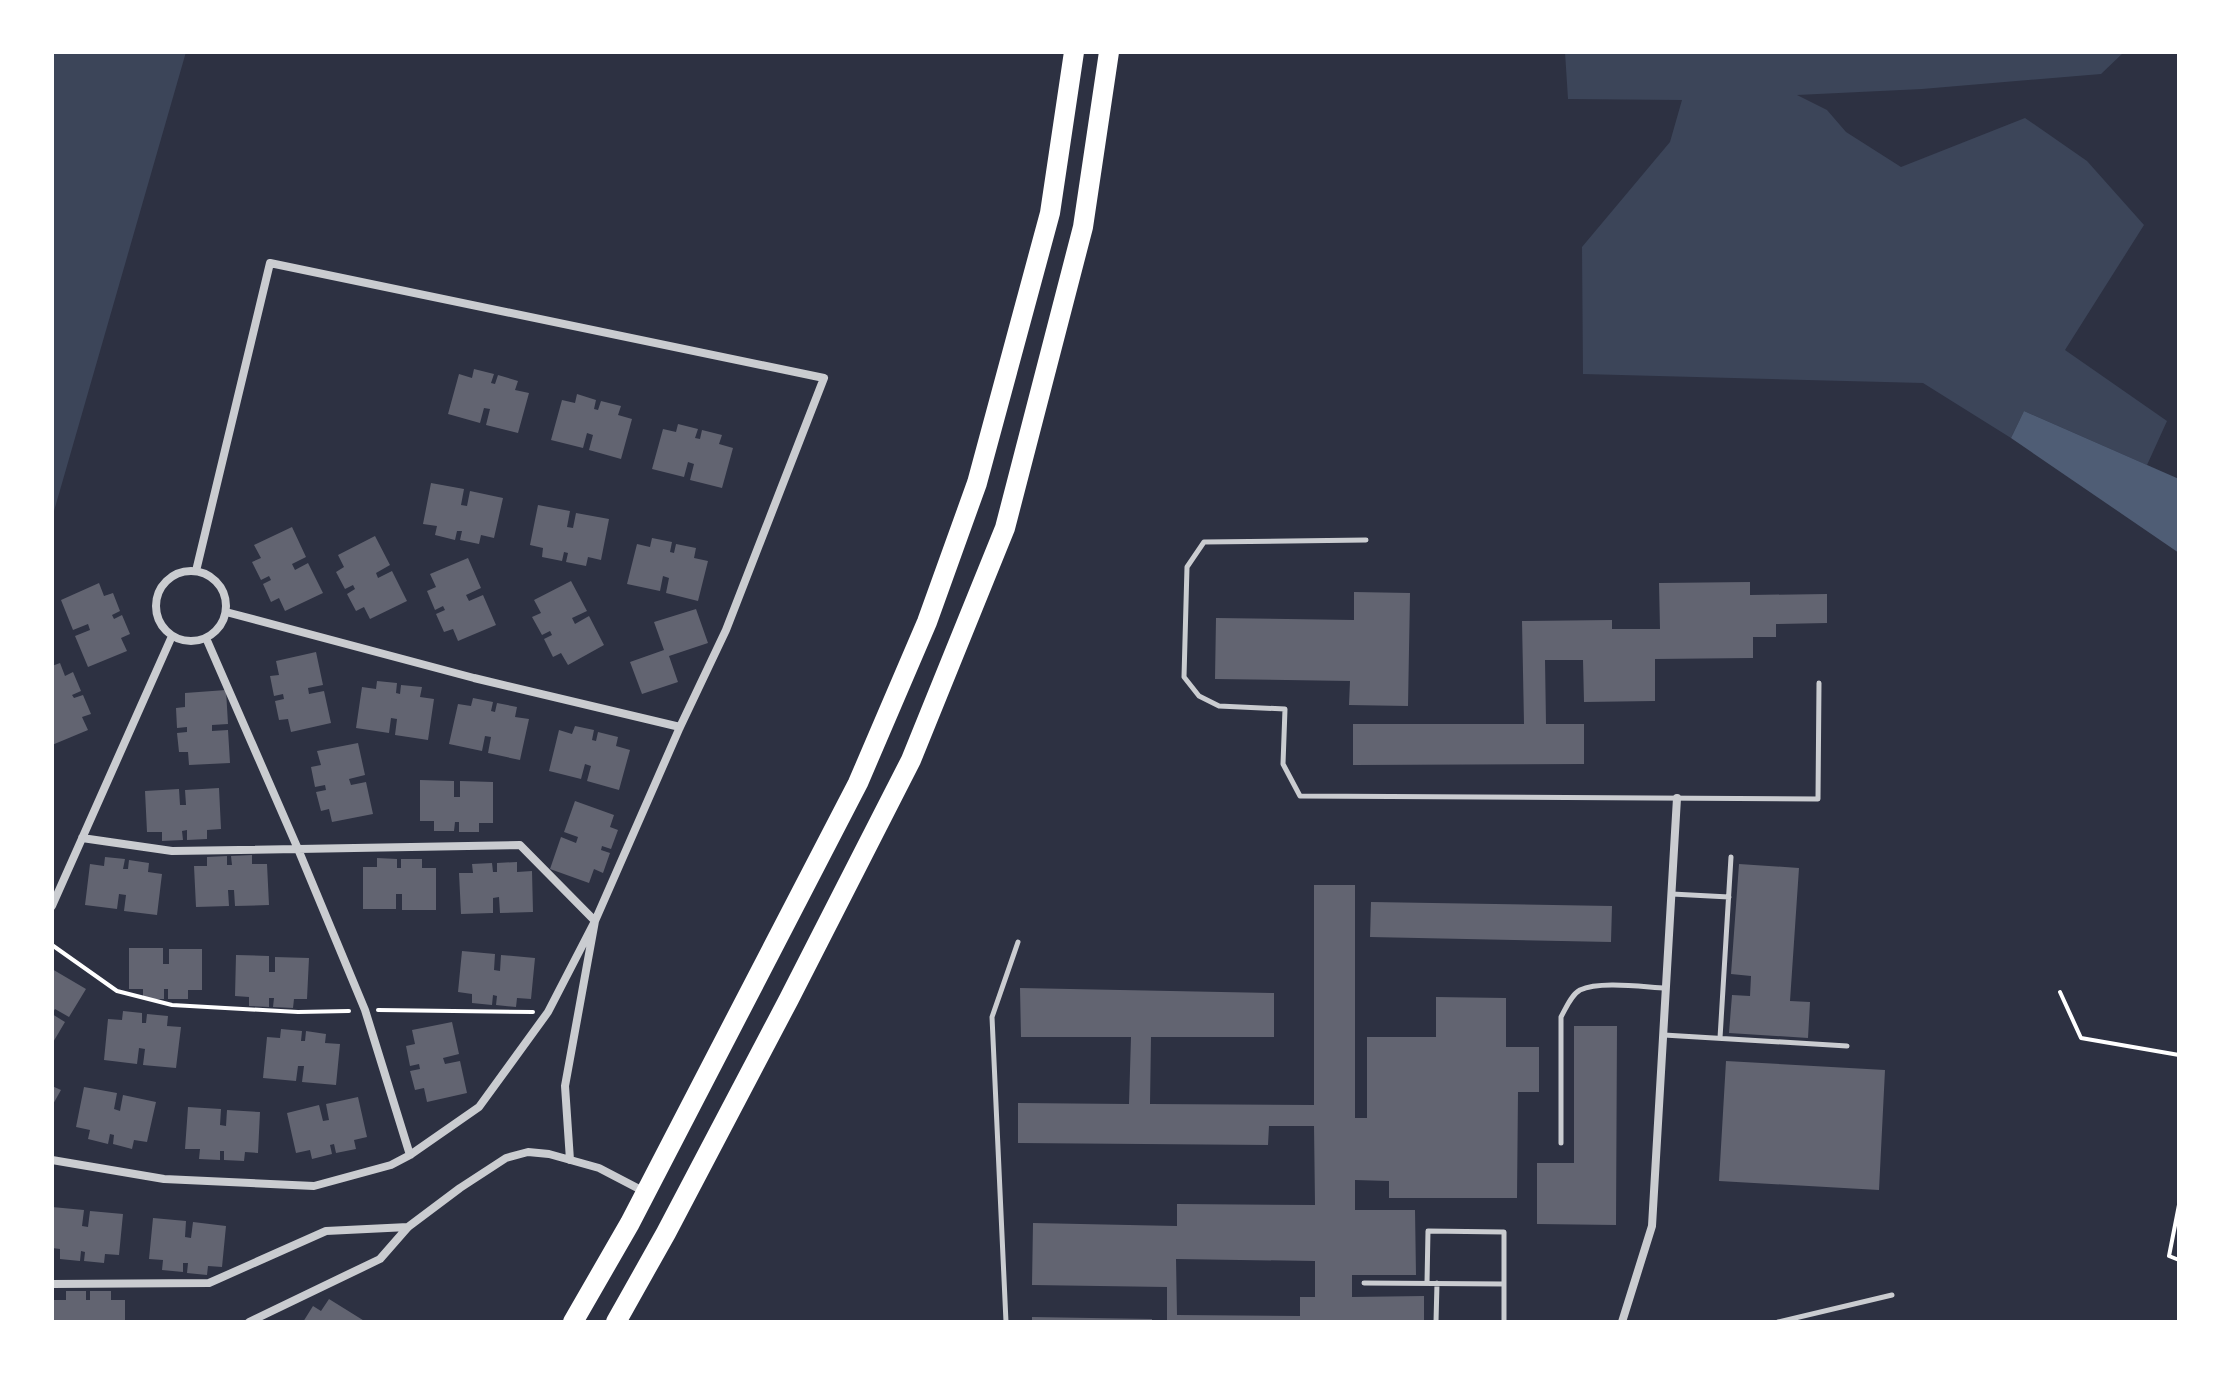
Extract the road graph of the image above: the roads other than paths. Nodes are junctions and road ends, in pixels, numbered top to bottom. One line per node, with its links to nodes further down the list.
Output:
1 (1074, 52): 27 (highway)
2 (1109, 52): 37 (highway)
3 (1366, 540): 10 (lane)
4 (196, 571): 5 (street); 6 (street); 9 (street)
5 (226, 612): 7 (street); 9 (street)
6 (172, 636): 7 (street); 11 (street)
7 (206, 638): 12 (street)
8 (1819, 683): 10 (lane)
9 (680, 727): 17 (street)
10 (1677, 798): 14 (street)
11 (82, 838): 12 (street); 16 (street)
12 (298, 849): 17 (street); 24 (street)
13 (1731, 857): 15 (lane)
14 (1671, 894): 15 (lane); 19 (street)
15 (1729, 897): 21 (lane)
16 (52, 906)
17 (595, 921): 24 (street); 26 (street)
18 (1018, 942): 38 (lane)
19 (1666, 988): 20 (street); 23 (lane)
20 (1663, 1035): 21 (lane); 41 (street)
21 (1720, 1038): 22 (lane)
22 (1847, 1046)
23 (1561, 1143)
24 (410, 1155): 25 (street)
25 (52, 1160)
26 (570, 1160): 27 (street); 28 (street)
27 (646, 1192): 36 (highway)
28 (408, 1227): 32 (street); 35 (street)
29 (1364, 1283): 30 (lane)
30 (1427, 1283): 31 (lane); 33 (lane)
31 (1437, 1283): 33 (lane); 39 (lane)
32 (52, 1284)
33 (1504, 1284): 40 (lane)
34 (1892, 1295): 42 (lane)
35 (249, 1322)
36 (573, 1322)
37 (616, 1322)
38 (1006, 1322)
39 (1436, 1322)
40 (1504, 1322)
41 (1622, 1322)
42 (1778, 1322)

